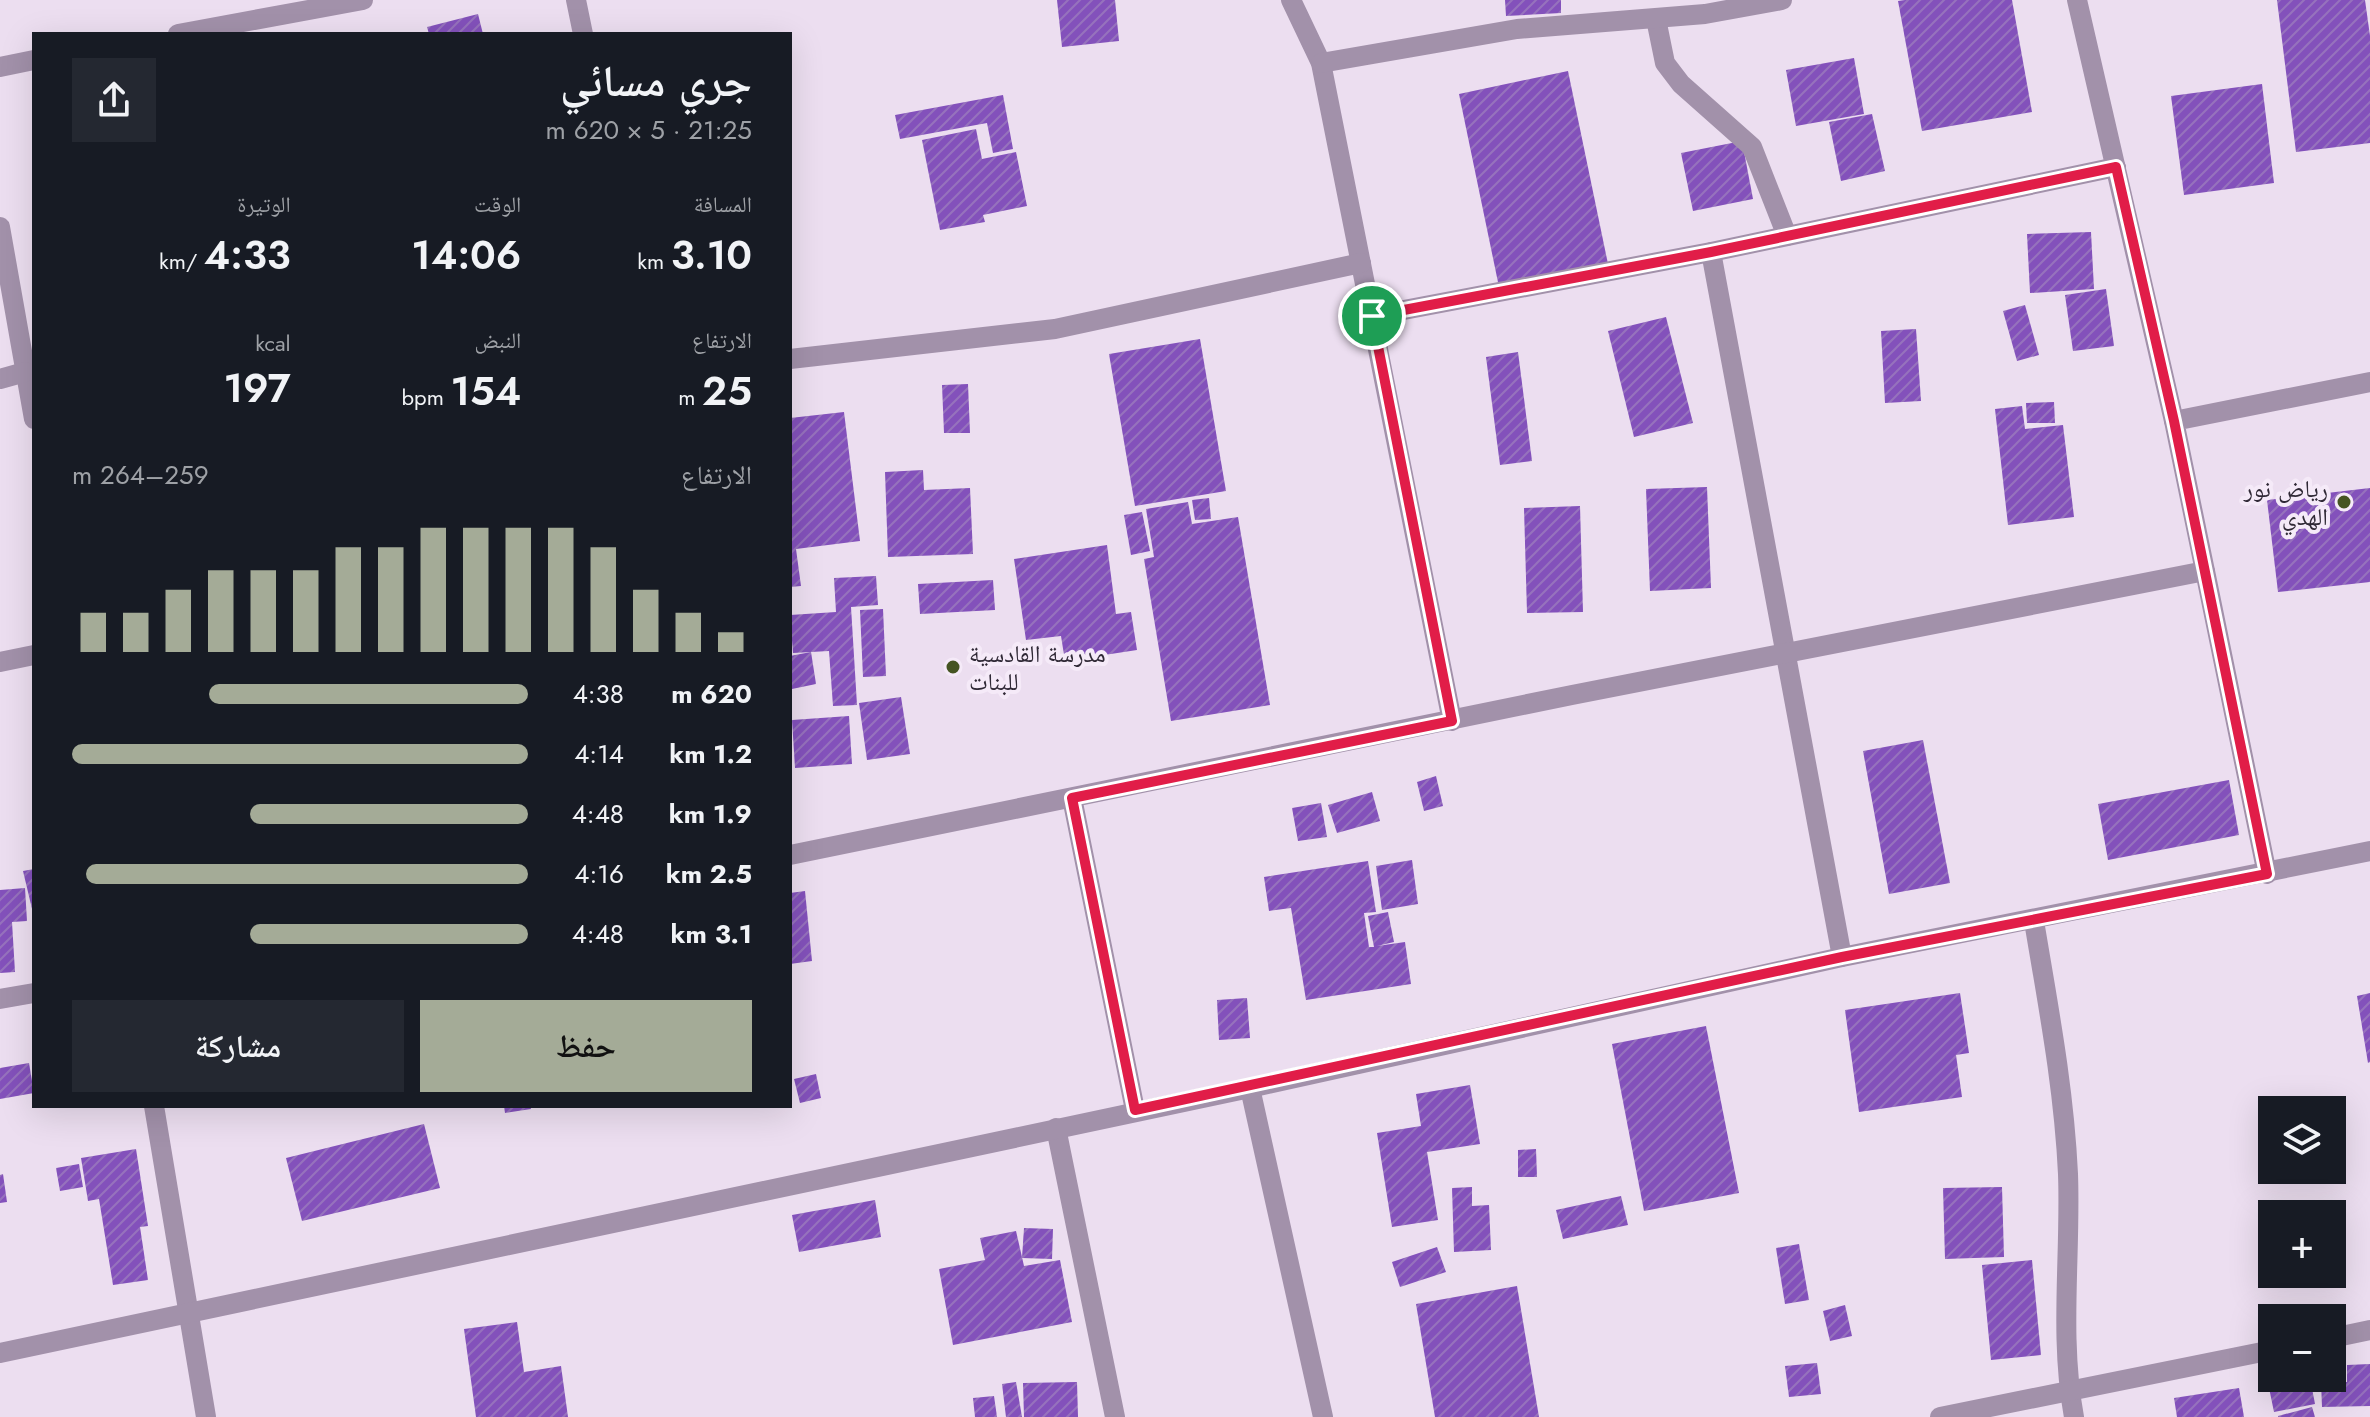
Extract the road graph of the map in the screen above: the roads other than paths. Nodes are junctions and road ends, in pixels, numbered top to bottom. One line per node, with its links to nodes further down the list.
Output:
1 (363, 0): 7 (street)
2 (576, 0): 8 (street)
3 (1291, 0): 10 (street)
4 (1782, 0): 6 (street)
5 (2077, 0): 12 (street)
6 (1656, 19): 10 (street); 14 (street)
7 (189, 32)
8 (583, 32)
9 (32, 60): 11 (street)
10 (1321, 63): 16 (street)
11 (0, 67)
12 (2116, 167): 14 (street); 23 (street)
13 (0, 227): 19 (street)
14 (1787, 236): 15 (street)
15 (1711, 252): 17 (street); 25 (street)
16 (1361, 263): 17 (street); 18 (street)
17 (1372, 316): 28 (street)
18 (792, 359)
19 (25, 372): 20 (street); 22 (street)
20 (0, 379)
21 (2370, 382): 23 (street)
22 (32, 409)
23 (2174, 421): 24 (street)
24 (2205, 571): 25 (street); 32 (street)
25 (1786, 654): 28 (street); 34 (street)
26 (32, 655): 27 (street)
27 (0, 662)
28 (1452, 721): 29 (street)
29 (1072, 798): 31 (street); 39 (street)
30 (2370, 851): 32 (street)
31 (792, 855)
32 (2267, 874): 33 (street)
33 (2034, 921): 34 (street); 46 (street)
34 (1842, 957): 37 (street)
35 (32, 993): 36 (street)
36 (0, 999)
37 (1250, 1088): 39 (street); 49 (street)
38 (154, 1108): 41 (street)
39 (1135, 1110): 40 (street)
40 (1056, 1128): 41 (street); 48 (street)
41 (191, 1313): 44 (street); 47 (street)
42 (2370, 1330): 43 (street)
43 (2346, 1335)
44 (0, 1353)
45 (2258, 1353): 46 (street)
46 (2069, 1392): 50 (street); 51 (street)
47 (206, 1417)
48 (1115, 1417)
49 (1323, 1417)
50 (1940, 1417)
51 (2074, 1417)

